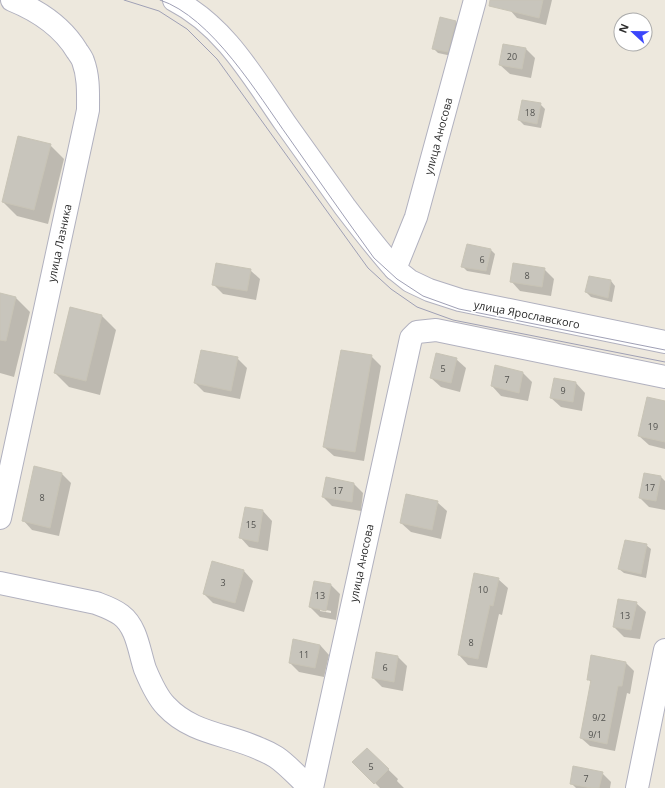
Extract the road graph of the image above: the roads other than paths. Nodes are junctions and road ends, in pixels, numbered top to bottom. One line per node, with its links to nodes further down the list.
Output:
1 (12, 0): 7 (street, улица Лазника)
2 (174, 0): 4 (street, улица Ярославского)
3 (475, 0): 4 (street, улица Аносова)
4 (395, 269): 5 (street, улица Ярославского)
5 (665, 342)
6 (665, 377): 10 (street, улица Аносова)
7 (0, 518)
8 (0, 583): 10 (street)
9 (665, 650): 11 (street)
10 (311, 788)
11 (637, 788)

